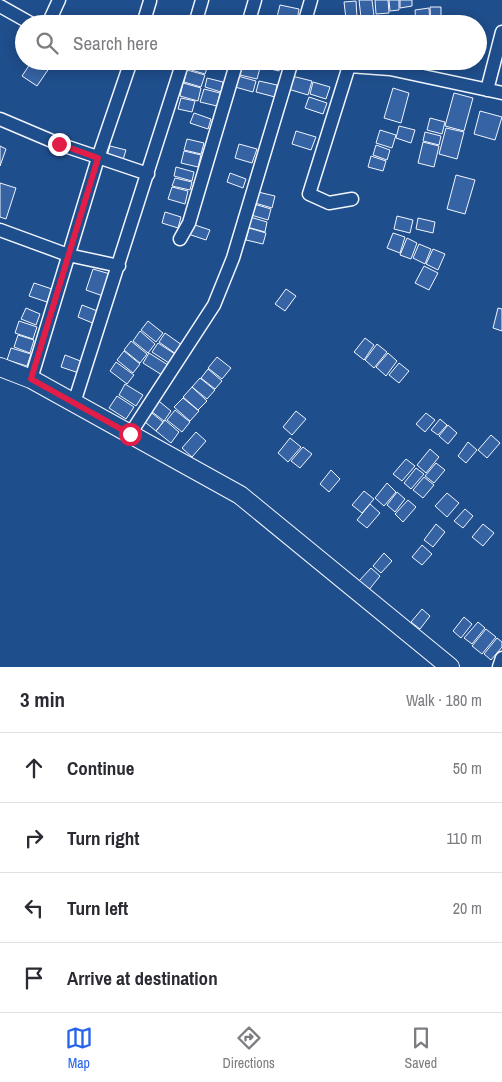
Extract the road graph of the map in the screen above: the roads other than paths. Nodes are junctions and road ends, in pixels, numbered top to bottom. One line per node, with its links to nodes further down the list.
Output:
1 (59, 0): 8 (street)
2 (202, 0): 10 (street)
3 (255, 0): 11 (street)
4 (311, 0): 12 (street)
5 (150, 1): 9 (street)
6 (0, 6): 7 (street)
7 (16, 15)
8 (52, 15)
9 (146, 15)
10 (198, 15)
11 (251, 15)
12 (307, 15)
13 (502, 32): 20 (street)
14 (128, 70): 23 (street)
15 (180, 70): 24 (street)
16 (234, 70): 27 (street)
17 (289, 70): 33 (street)
18 (348, 70): 25 (street)
19 (395, 70): 20 (street)
20 (487, 90): 21 (street)
21 (502, 93)
22 (0, 119): 23 (street)
23 (98, 158): 24 (street); 28 (street)
24 (148, 174): 29 (street)
25 (352, 199)
26 (0, 230): 28 (street)
27 (180, 239)
28 (68, 255): 29 (street); 31 (street)
29 (119, 266): 32 (street)
30 (0, 367): 31 (street)
31 (31, 379): 32 (street)
32 (74, 403): 33 (street)
33 (130, 434): 35 (street)
34 (502, 658): 36 (street)
35 (450, 667)
36 (500, 667)

